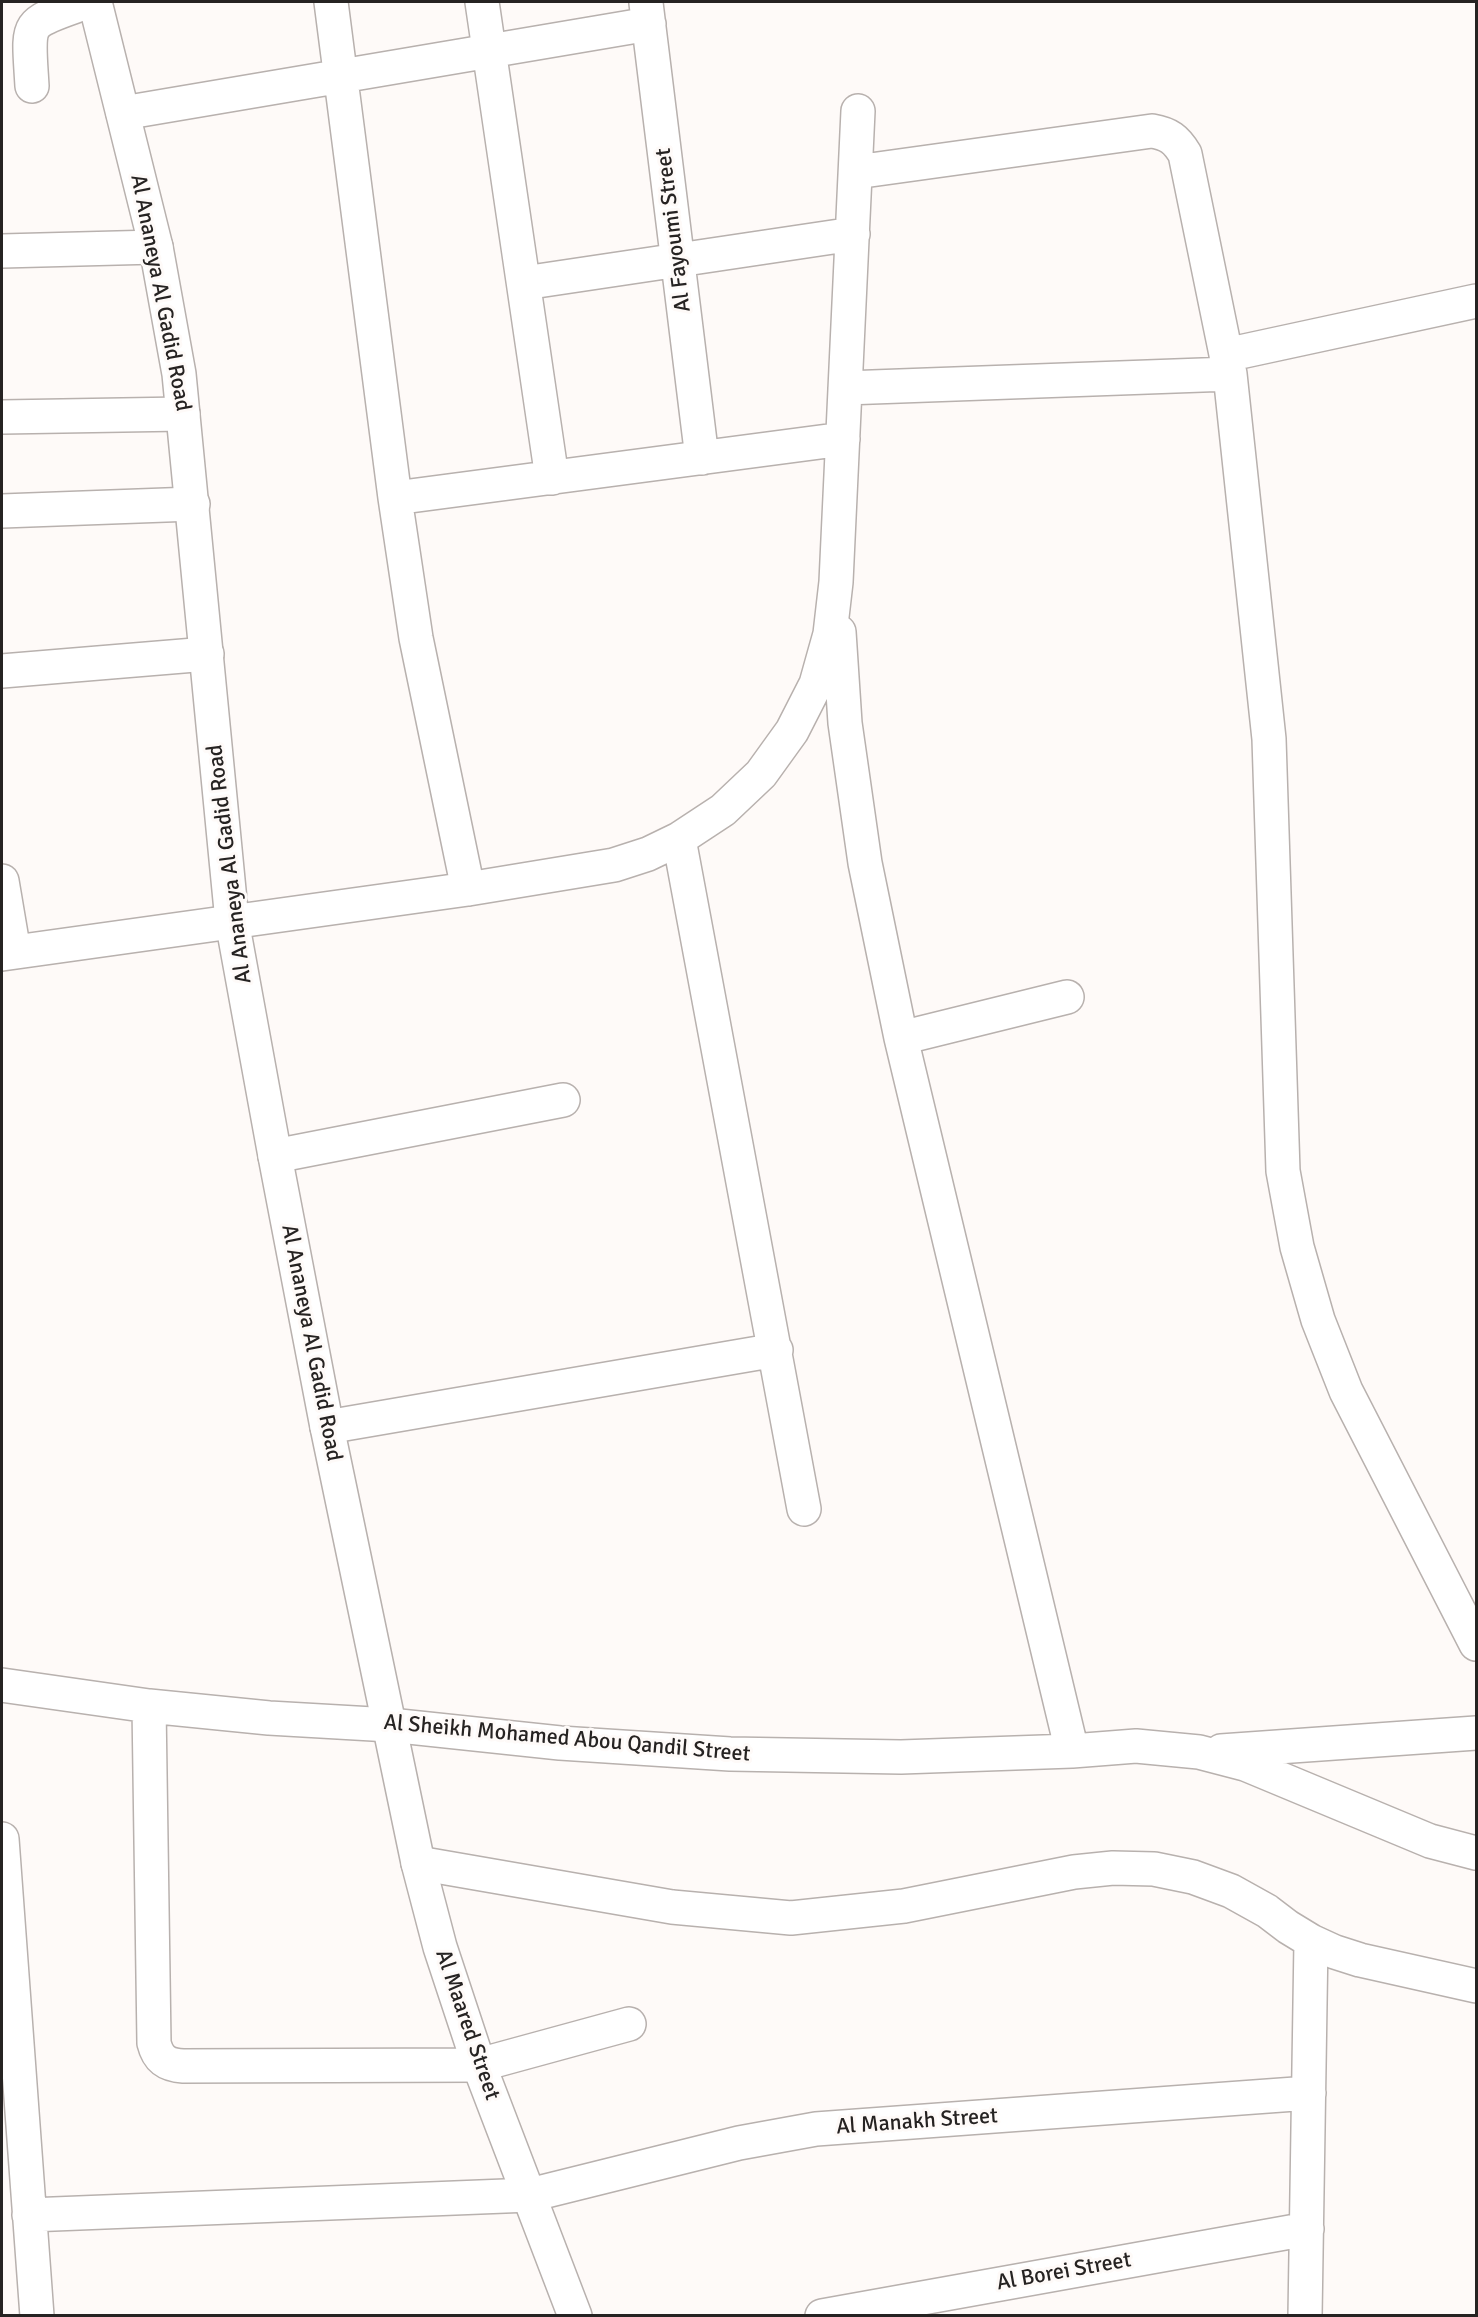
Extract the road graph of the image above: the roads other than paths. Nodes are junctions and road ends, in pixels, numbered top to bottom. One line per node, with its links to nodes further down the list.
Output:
1 (87, 2): 8 (street)
2 (96, 2): 10 (street, Al Ananeya Al Gadid Road)
3 (331, 2): 7 (street)
4 (482, 2): 6 (street)
5 (647, 13): 6 (street); 15 (street, Al Fayoumi Street)
6 (490, 51): 7 (street); 16 (street)
7 (341, 76): 10 (street); 25 (street)
8 (32, 86)
9 (858, 111): 11 (street)
10 (123, 113): 13 (street, Al Ananeya Al Gadid Road)
11 (855, 172): 12 (street); 18 (street)
12 (853, 234): 15 (street); 19 (street)
13 (156, 247): 14 (street); 20 (street, Al Ananeya Al Gadid Road)
14 (2, 251)
15 (678, 260): 16 (street); 23 (street, Al Fayoumi Street)
16 (524, 283): 24 (street)
17 (1476, 302): 18 (street)
18 (1228, 365): 19 (street); 43 (street)
19 (845, 388): 22 (street)
20 (183, 414): 21 (street); 26 (street, Al Ananeya Al Gadid Road)
21 (2, 417)
22 (843, 439): 23 (street); 28 (street)
23 (702, 458): 24 (street)
24 (552, 478): 25 (street)
25 (395, 498): 33 (street)
26 (193, 504): 27 (street); 29 (street, Al Ananeya Al Gadid Road)
27 (2, 511)
28 (836, 582): 31 (street); 37 (street)
29 (207, 654): 30 (street); 34 (street, Al Ananeya Al Gadid Road)
30 (2, 671)
31 (679, 839): 33 (street); 40 (street)
32 (2, 881): 35 (street)
33 (468, 889): 34 (street)
34 (232, 921): 35 (street); 39 (street, Al Ananeya Al Gadid Road)
35 (8, 953)
36 (1067, 997): 37 (street)
37 (901, 1038): 48 (street)
38 (563, 1100): 39 (street)
39 (275, 1156): 41 (street, Al Ananeya Al Gadid Road)
40 (776, 1350): 41 (street); 42 (street)
41 (327, 1427): 46 (street, Al Ananeya Al Gadid Road)
42 (804, 1509)
43 (1476, 1644)
44 (2, 1685): 45 (street, Al Sheikh Mohamed Abou Qandil Street)
45 (149, 1707): 46 (street, Al Sheikh Mohamed Abou Qandil Street); 56 (street)
46 (390, 1725): 48 (street, Al Sheikh Mohamed Abou Qandil Street); 52 (street, Al Maared Street)
47 (1476, 1733): 49 (street)
48 (1072, 1751): 49 (street, Al Sheikh Mohamed Abou Qandil Street)
49 (1199, 1752): 51 (street, Al Sheikh Mohamed Abou Qandil Street)
50 (2, 1839): 59 (street)
51 (1476, 1852)
52 (418, 1863): 53 (street); 56 (street, Al Maared Street)
53 (1311, 1941): 54 (street); 57 (street)
54 (1476, 1986)
55 (628, 2024): 56 (street)
56 (479, 2065): 58 (street, Al Maared Street)
57 (1310, 2093): 58 (street, Al Manakh Street); 60 (street)
58 (530, 2195): 59 (street, Al Manakh Street); 62 (street, Al Maared Street)
59 (29, 2215): 61 (street)
60 (1307, 2229): 63 (street, Al Borei Street); 64 (street)
61 (37, 2316)
62 (575, 2316)
63 (822, 2316)
64 (1305, 2316)

